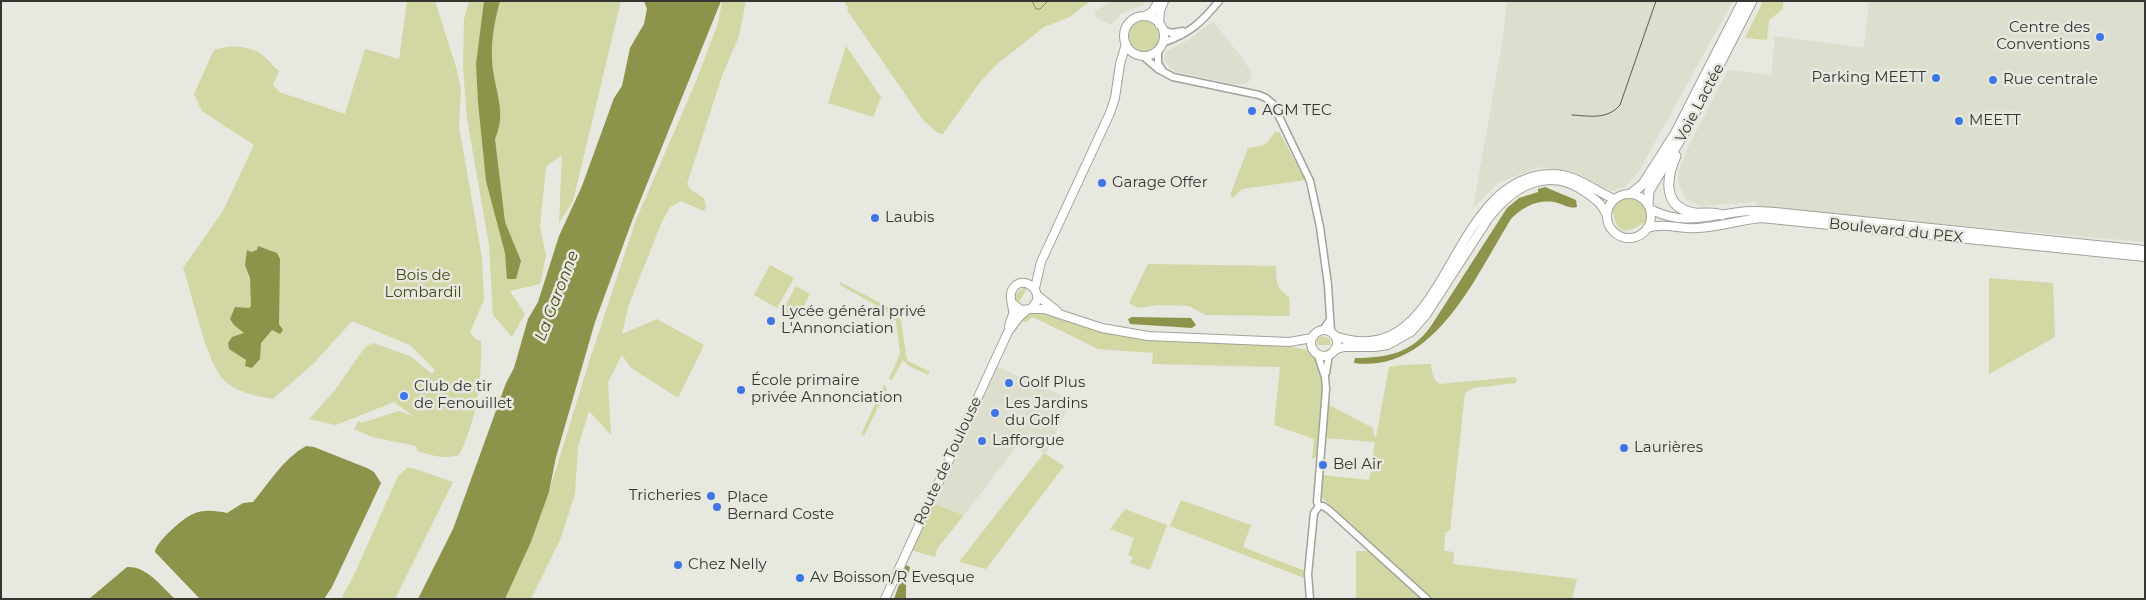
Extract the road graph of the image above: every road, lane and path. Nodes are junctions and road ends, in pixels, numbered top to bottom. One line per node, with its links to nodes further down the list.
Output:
1 (1159, 1): 6 (main road)
2 (1164, 1): 8 (main road)
3 (1219, 1): 7 (street)
4 (1743, 1): 12 (highway, Voie Lactée)
5 (1752, 1): 12 (highway, Voie Lactée)
6 (1145, 16): 8 (main road); 9 (main road)
7 (1198, 25): 8 (street); 10 (street)
8 (1161, 27): 10 (main road)
9 (1126, 44): 11 (main road); 13 (main road)
10 (1160, 47): 11 (main road); 14 (street)
11 (1140, 55): 13 (main road); 14 (street)
12 (1713, 70): 15 (highway, Voie Lactée); 16 (highway, Voie Lactée)
13 (1120, 71): 24 (main road)
14 (1164, 72): 31 (street)
15 (1701, 103): 18 (highway, Voie Lactée); 20 (highway)
16 (1632, 194): 17 (main road); 18 (main road)
17 (1614, 199): 19 (main road); 31 (main road)
18 (1649, 206): 20 (main road, Boulevard du PEX); 21 (main road)
19 (1606, 214): 21 (main road); 35 (main road)
20 (1722, 215): 22 (main road, Boulevard du PEX)
21 (1648, 228): 23 (main road, Boulevard du PEX)
22 (2145, 250)
23 (2145, 257)
24 (1040, 262): 25 (main road); 26 (main road)
25 (1023, 283): 26 (main road); 27 (main road)
26 (1037, 292): 28 (main road); 29 (main road)
27 (1012, 303): 28 (main road); 30 (main road, Route de Toulouse)
28 (1029, 310): 29 (main road); 30 (main road, Route de Toulouse)
29 (1061, 314): 33 (main road)
30 (1008, 332): 38 (main road, Route de Toulouse)
31 (1330, 333): 32 (main road); 35 (main road)
32 (1312, 338): 33 (main road); 34 (main road)
33 (1289, 342): 34 (main road)
34 (1315, 351): 35 (main road); 36 (street)
35 (1332, 352): 36 (street)
36 (1325, 377): 37 (street)
37 (1319, 506): 40 (street); 41 (street)
38 (889, 594): 39 (main road, Route de Toulouse)
39 (885, 599)
40 (1310, 599)
41 (1427, 599)

